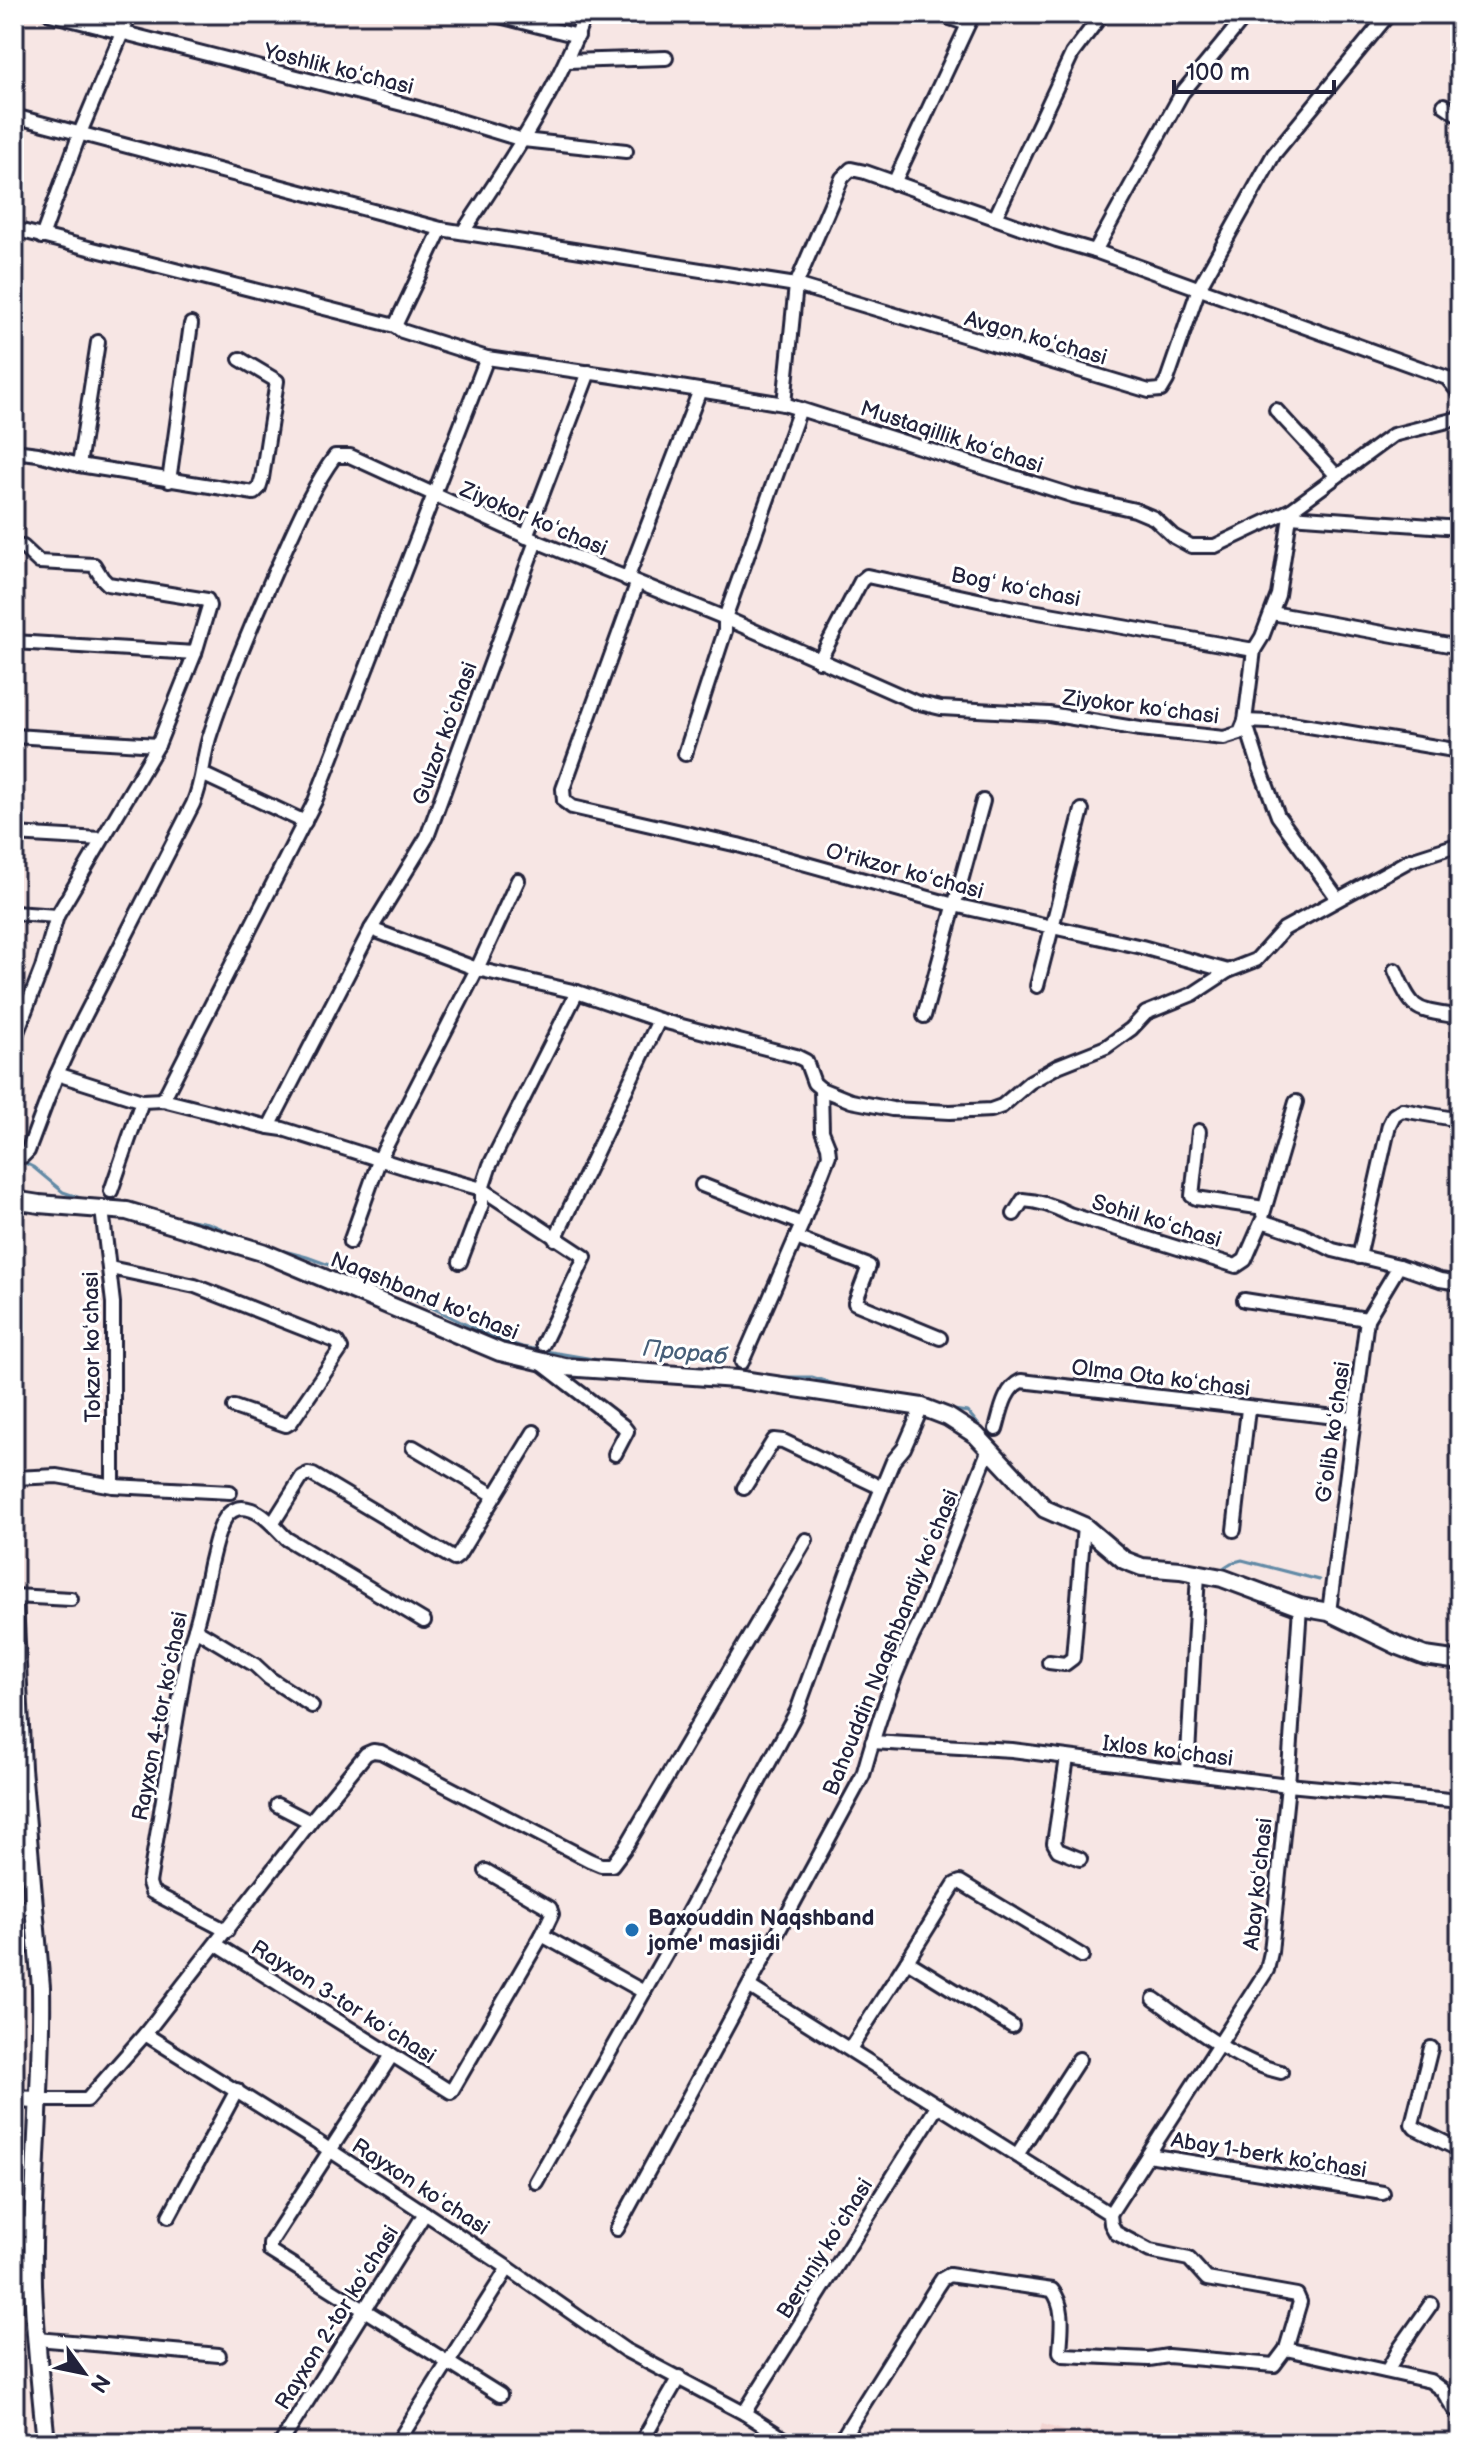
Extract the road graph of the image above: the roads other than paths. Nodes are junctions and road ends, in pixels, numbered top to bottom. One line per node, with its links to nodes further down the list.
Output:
1 (50, 14): 10 (street, Yoshlik koʻchasi)
2 (130, 14): 10 (street)
3 (491, 14): 11 (street)
4 (585, 14): 11 (street)
5 (938, 14): 9 (street)
6 (1102, 14): 21 (street)
7 (1247, 14): 26 (street)
8 (1389, 14): 28 (street, Avgon koʻchasi)
9 (971, 19): 20 (street)
10 (122, 32): 17 (street); 18 (street, Yoshlik koʻchasi)
11 (578, 36): 13 (street)
12 (666, 58): 13 (street)
13 (567, 61): 18 (street)
14 (1444, 105): 16 (street)
15 (14, 116): 17 (street)
16 (1460, 116)
17 (80, 133): 23 (street); 25 (street)
18 (523, 140): 19 (street, Yoshlik koʻchasi); 24 (street)
19 (626, 151)
20 (894, 183): 21 (street); 27 (street)
21 (995, 218): 26 (street)
22 (14, 229): 25 (street)
23 (441, 229): 24 (street, Avgon koʻchasi); 30 (street)
24 (463, 232): 27 (street, Avgon koʻchasi)
25 (42, 237): 30 (street)
26 (1095, 251): 28 (street)
27 (796, 285): 28 (street, Avgon koʻchasi); 37 (street)
28 (1199, 288): 36 (street)
29 (191, 324): 44 (street)
30 (395, 326): 32 (street, Mustaqillik koʻchasi)
31 (98, 342): 42 (street)
32 (487, 358): 34 (street, Mustaqillik koʻchasi); 45 (street)
33 (240, 359): 44 (street)
34 (589, 372): 35 (street, Mustaqillik koʻchasi); 48 (street, Gulzor koʻchasi)
35 (700, 390): 37 (street, Mustaqillik koʻchasi); 50 (street)
36 (1460, 394)
37 (784, 404): 38 (street, Mustaqillik koʻchasi)
38 (800, 409): 46 (street, Mustaqillik koʻchasi); 52 (street)
39 (1276, 410): 43 (street)
40 (1460, 418): 43 (street, Mustaqillik koʻchasi)
41 (14, 451): 42 (street)
42 (79, 465): 44 (street)
43 (1337, 476): 46 (street, Mustaqillik koʻchasi)
44 (169, 481)
45 (433, 496): 48 (street, Ziyokor koʻchasi); 63 (street); 66 (street, Ziyokor koʻchasi)
46 (1291, 513): 47 (street); 51 (street)
47 (1460, 528)
48 (531, 539): 50 (street, Ziyokor koʻchasi); 76 (street, Gulzor koʻchasi)
49 (14, 546): 56 (street)
50 (632, 582): 52 (street, Ziyokor koʻchasi); 72 (street, O'rikzor koʻchasi)
51 (1272, 613): 54 (street); 55 (street)
52 (725, 618): 57 (street, Ziyokor koʻchasi); 62 (street)
53 (14, 642): 56 (street)
54 (1460, 647)
55 (1254, 650): 57 (street, Bogʻ koʻchasi); 58 (street)
56 (195, 653): 60 (street)
57 (819, 661): 58 (street, Ziyokor koʻchasi)
58 (1245, 721): 61 (street); 71 (street)
59 (14, 736): 60 (street)
60 (158, 745): 68 (street)
61 (1460, 751)
62 (685, 754)
63 (202, 774): 66 (street); 86 (street)
64 (983, 801): 72 (street)
65 (1082, 810): 75 (street)
66 (305, 822): 88 (street, Ziyokor koʻchasi)
67 (14, 834): 68 (street)
68 (101, 839): 74 (street)
69 (1460, 844): 71 (street)
70 (518, 880): 77 (street)
71 (1338, 899): 79 (street)
72 (954, 905): 75 (street, O'rikzor koʻchasi); 82 (street)
73 (14, 913): 74 (street)
74 (57, 916): 85 (street)
75 (1053, 926): 79 (street, O'rikzor koʻchasi); 80 (street)
76 (371, 929): 77 (street); 92 (street, Gulzor koʻchasi)
77 (477, 969): 81 (street); 95 (street)
78 (1395, 970): 83 (street)
79 (1228, 971): 87 (street)
80 (1037, 986)
81 (577, 992): 84 (street); 97 (street)
82 (924, 1016)
83 (1460, 1017)
84 (659, 1020): 87 (street); 105 (street)
85 (14, 1040)
86 (57, 1074): 89 (street); 94 (street)
87 (821, 1089): 103 (street)
88 (163, 1100): 89 (street); 92 (street)
89 (142, 1101): 98 (street)
90 (1296, 1102): 102 (street)
91 (1460, 1120): 107 (street)
92 (269, 1127): 95 (street)
93 (1199, 1131): 102 (street)
94 (14, 1154)
95 (380, 1158): 97 (street); 106 (street)
96 (702, 1185): 103 (street)
97 (482, 1189): 105 (street); 108 (street)
98 (111, 1191)
99 (14, 1200): 100 (street, Naqshband ko'chasi)
100 (102, 1209): 110 (street, Tokzor koʻchasi); 116 (street, Naqshband ko'chasi)
101 (1014, 1214): 102 (street, Sohil koʻchasi)
102 (1263, 1214): 107 (street)
103 (802, 1224): 104 (street)
104 (796, 1238): 114 (street); 117 (street)
105 (555, 1239): 115 (street)
106 (350, 1242)
107 (1359, 1257): 109 (street)
108 (460, 1262)
109 (1399, 1266): 111 (street); 113 (street, Gʻolib koʻchasi)
110 (110, 1268): 118 (street); 128 (street, Tokzor koʻchasi)
111 (1460, 1283)
112 (1244, 1300): 113 (street)
113 (1367, 1319): 121 (street, Gʻolib koʻchasi)
114 (940, 1338)
115 (543, 1344)
116 (540, 1362): 119 (street, Naqshband ko'chasi); 126 (street)
117 (742, 1362)
118 (234, 1407)
119 (922, 1407): 125 (street, Naqshband ko'chasi); 130 (street)
120 (1248, 1409): 121 (street, Olma Ota koʻchasi); 122 (street, Olma Ota koʻchasi); 135 (street)
121 (1353, 1419): 141 (street, Gʻolib koʻchasi)
122 (996, 1429)
123 (534, 1432): 132 (street)
124 (413, 1447): 132 (street)
125 (989, 1449): 134 (street, Naqshband ko'chasi); 148 (street, Bahouddin Naqshbandiy koʻchasi)
126 (615, 1454)
127 (14, 1478): 128 (street)
128 (113, 1486): 131 (street)
129 (744, 1488): 130 (street)
130 (882, 1488): 166 (street)
131 (230, 1492)
132 (494, 1495): 133 (street)
133 (273, 1523): 143 (street); 144 (street, Rayxon 4-tor koʻchasi)
134 (1084, 1526): 137 (street, Naqshband ko'chasi); 146 (street)
135 (1234, 1530)
136 (806, 1540): 155 (street)
137 (1198, 1574): 140 (street, Naqshband ko'chasi); 151 (street)
138 (14, 1599): 139 (street); 142 (street)
139 (71, 1599)
140 (1300, 1607): 141 (street, Naqshband ko'chasi); 152 (street, Abay koʻchasi)
141 (1329, 1612): 145 (street, Naqshband ko'chasi)
142 (14, 1616): 150 (street)
143 (424, 1621)
144 (195, 1629): 147 (street); 160 (street, Rayxon 4-tor koʻchasi)
145 (1460, 1661)
146 (1049, 1662)
147 (312, 1706)
148 (872, 1742): 149 (street, Ixlos koʻchasi); 165 (street, Bahouddin Naqshbandiy koʻchasi)
149 (1067, 1758): 151 (street, Ixlos koʻchasi); 156 (street)
150 (18, 1768): 159 (street)
151 (1187, 1772): 152 (street, Ixlos koʻchasi)
152 (1288, 1785): 153 (street, Ixlos koʻchasi); 170 (street, Abay koʻchasi)
153 (1460, 1801)
154 (277, 1805): 155 (street)
155 (310, 1822): 160 (street)
156 (1080, 1859)
157 (486, 1871): 161 (street)
158 (14, 1907): 159 (street)
159 (33, 1908): 178 (street)
160 (227, 1931): 162 (street)
161 (542, 1935): 166 (street); 173 (street, Rayxon 3-tor koʻchasi)
162 (217, 1945): 169 (street); 173 (street, Rayxon 3-tor koʻchasi)
163 (1082, 1956): 164 (street)
164 (907, 1961): 168 (street); 172 (street)
165 (750, 1987): 172 (street); 191 (street, Bahouddin Naqshbandiy koʻchasi)
166 (644, 1992): 184 (street)
167 (1154, 1999): 170 (street)
168 (1012, 2026)
169 (145, 2034): 176 (street, Rayxon koʻchasi); 178 (street)
170 (1219, 2045): 175 (street); 183 (street, Abay koʻchasi)
171 (1431, 2048): 181 (street)
172 (850, 2049): 179 (street)
173 (392, 2055): 180 (street)
174 (1079, 2059): 182 (street)
175 (1281, 2072)
176 (237, 2090): 180 (street, Rayxon koʻchasi); 188 (street)
177 (14, 2099): 178 (street)
178 (37, 2100): 189 (street)
179 (938, 2105): 182 (street); 203 (street, Beruniy koʻchasi)
180 (329, 2150): 186 (street, Rayxon koʻchasi); 194 (street)
181 (1460, 2150)
182 (1017, 2155): 187 (street)
183 (1148, 2155): 185 (street, Аbay 1-berk koʼchasi); 187 (street, Abay koʻchasi)
184 (536, 2182)
185 (1383, 2193)
186 (425, 2213): 192 (street, Rayxon koʻchasi); 194 (street, Rayxon 2-tor koʻchasi)
187 (1110, 2214): 196 (street)
188 (169, 2216)
189 (34, 2223): 190 (street); 195 (street)
190 (14, 2224)
191 (617, 2229)
192 (508, 2268): 198 (street); 200 (street, Rayxon koʻchasi)
193 (1431, 2304): 199 (street)
194 (364, 2310): 198 (street); 205 (street, Rayxon 2-tor koʻchasi)
195 (37, 2339): 197 (street); 204 (street)
196 (1286, 2349): 199 (street); 209 (street)
197 (219, 2355)
198 (448, 2362): 201 (street); 206 (street)
199 (1387, 2371): 202 (street)
200 (679, 2377): 203 (street, Rayxon koʻchasi); 207 (street)
201 (500, 2395)
202 (1460, 2410)
203 (744, 2413): 208 (street, Rayxon koʻchasi)
204 (46, 2443)
205 (281, 2443)
206 (397, 2443)
207 (641, 2443)
208 (791, 2443)
209 (839, 2443)

